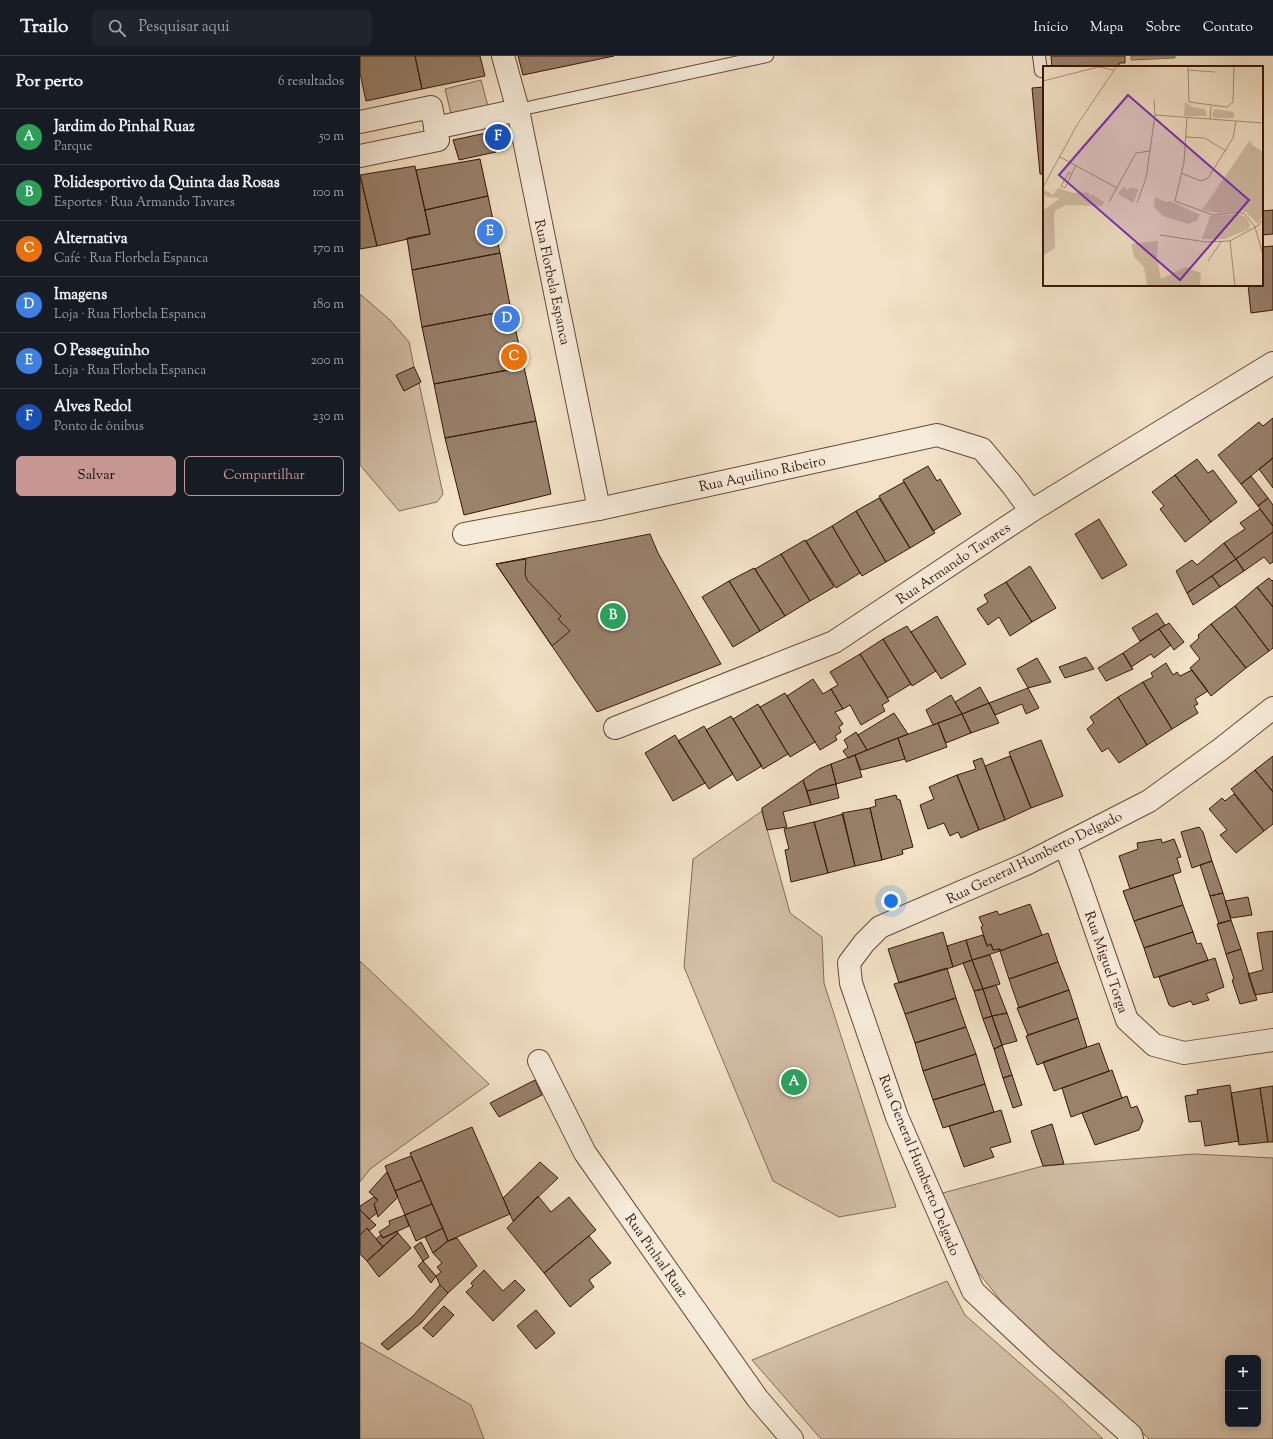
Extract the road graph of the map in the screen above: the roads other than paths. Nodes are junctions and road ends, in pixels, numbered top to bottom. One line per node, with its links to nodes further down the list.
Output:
1 (503, 56): 5 (street, Rua Florbela Espanca)
2 (767, 56): 5 (lane)
3 (1039, 56): 4 (lane)
4 (1041, 71)
5 (518, 110): 7 (street); 10 (street, Rua Florbela Espanca)
6 (360, 122): 7 (street)
7 (435, 128): 8 (street)
8 (360, 156)
9 (1273, 362): 11 (street, Rua Armando Tavares)
10 (599, 509): 11 (street, Rua Aquilino Ribeiro); 12 (street, Rua Aquilino Ribeiro)
11 (1031, 511): 14 (street, Rua Armando Tavares)
12 (464, 534)
13 (1273, 708): 15 (street, Rua General Humberto Delgado)
14 (615, 728)
15 (1064, 845): 16 (street, Rua Miguel Torga); 19 (street, Rua General Humberto Delgado)
16 (1273, 1040)
17 (539, 1061): 18 (street, Rua Pinhal Ruaz)
18 (792, 1439)
19 (1132, 1439)

